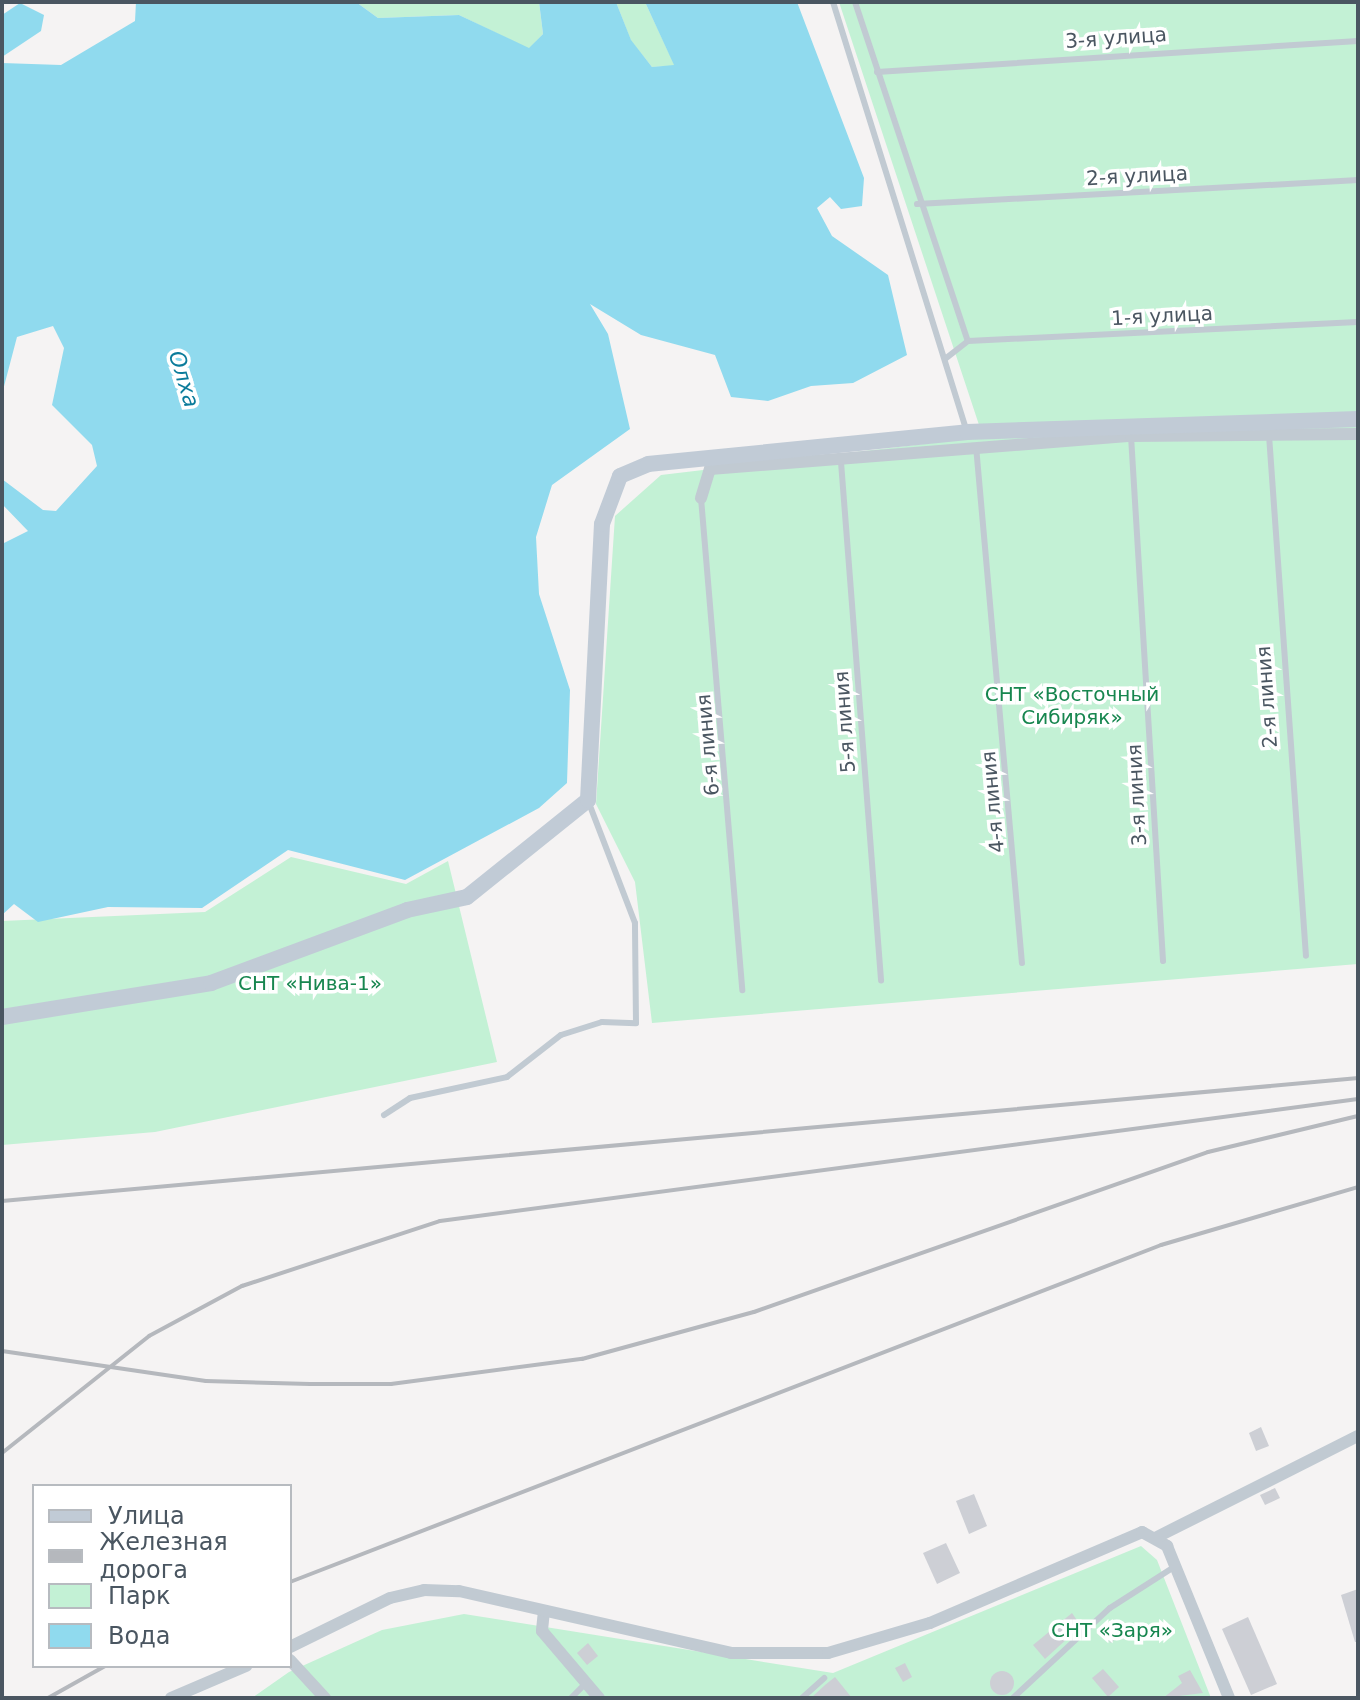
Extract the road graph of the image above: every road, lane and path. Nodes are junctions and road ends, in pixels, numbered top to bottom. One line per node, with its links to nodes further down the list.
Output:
1 (833, 2): 9 (lane, 4-я линия)
2 (855, 2): 4 (lane)
3 (1358, 41): 4 (lane, 3-я улица)
4 (877, 72): 6 (lane)
5 (1358, 180): 6 (lane, 2-я улица)
6 (917, 204): 8 (lane)
7 (1358, 322): 8 (lane, 1-я улица)
8 (968, 341): 9 (lane)
9 (945, 359): 14 (lane, 4-я линия)
10 (1358, 419): 14 (street)
11 (1358, 434): 12 (street)
12 (1269, 435): 13 (street); 18 (lane, 2-я линия)
13 (1131, 436): 14 (street); 19 (lane, 3-я линия)
14 (971, 439): 15 (street); 17 (street); 20 (lane, 4-я линия)
15 (841, 462): 16 (street); 21 (lane, 5-я линия)
16 (701, 498): 22 (lane, 6-я линия)
17 (588, 800): 23 (street); 24 (lane)
18 (1306, 956)
19 (1163, 961)
20 (1022, 963)
21 (881, 980)
22 (742, 990)
23 (2, 1017)
24 (384, 1115)
25 (1358, 1436): 26 (street)
26 (1157, 1537): 27 (street); 28 (street)
27 (1176, 1566): 39 (lane); 40 (street)
28 (544, 1611): 29 (street); 33 (street)
29 (292, 1646)
30 (292, 1662): 35 (street)
31 (241, 1668): 34 (street)
32 (824, 1678): 38 (lane)
33 (586, 1683): 36 (lane); 37 (street)
34 (171, 1698)
35 (325, 1698)
36 (571, 1698)
37 (599, 1698)
38 (802, 1698)
39 (1013, 1698)
40 (1229, 1698)

